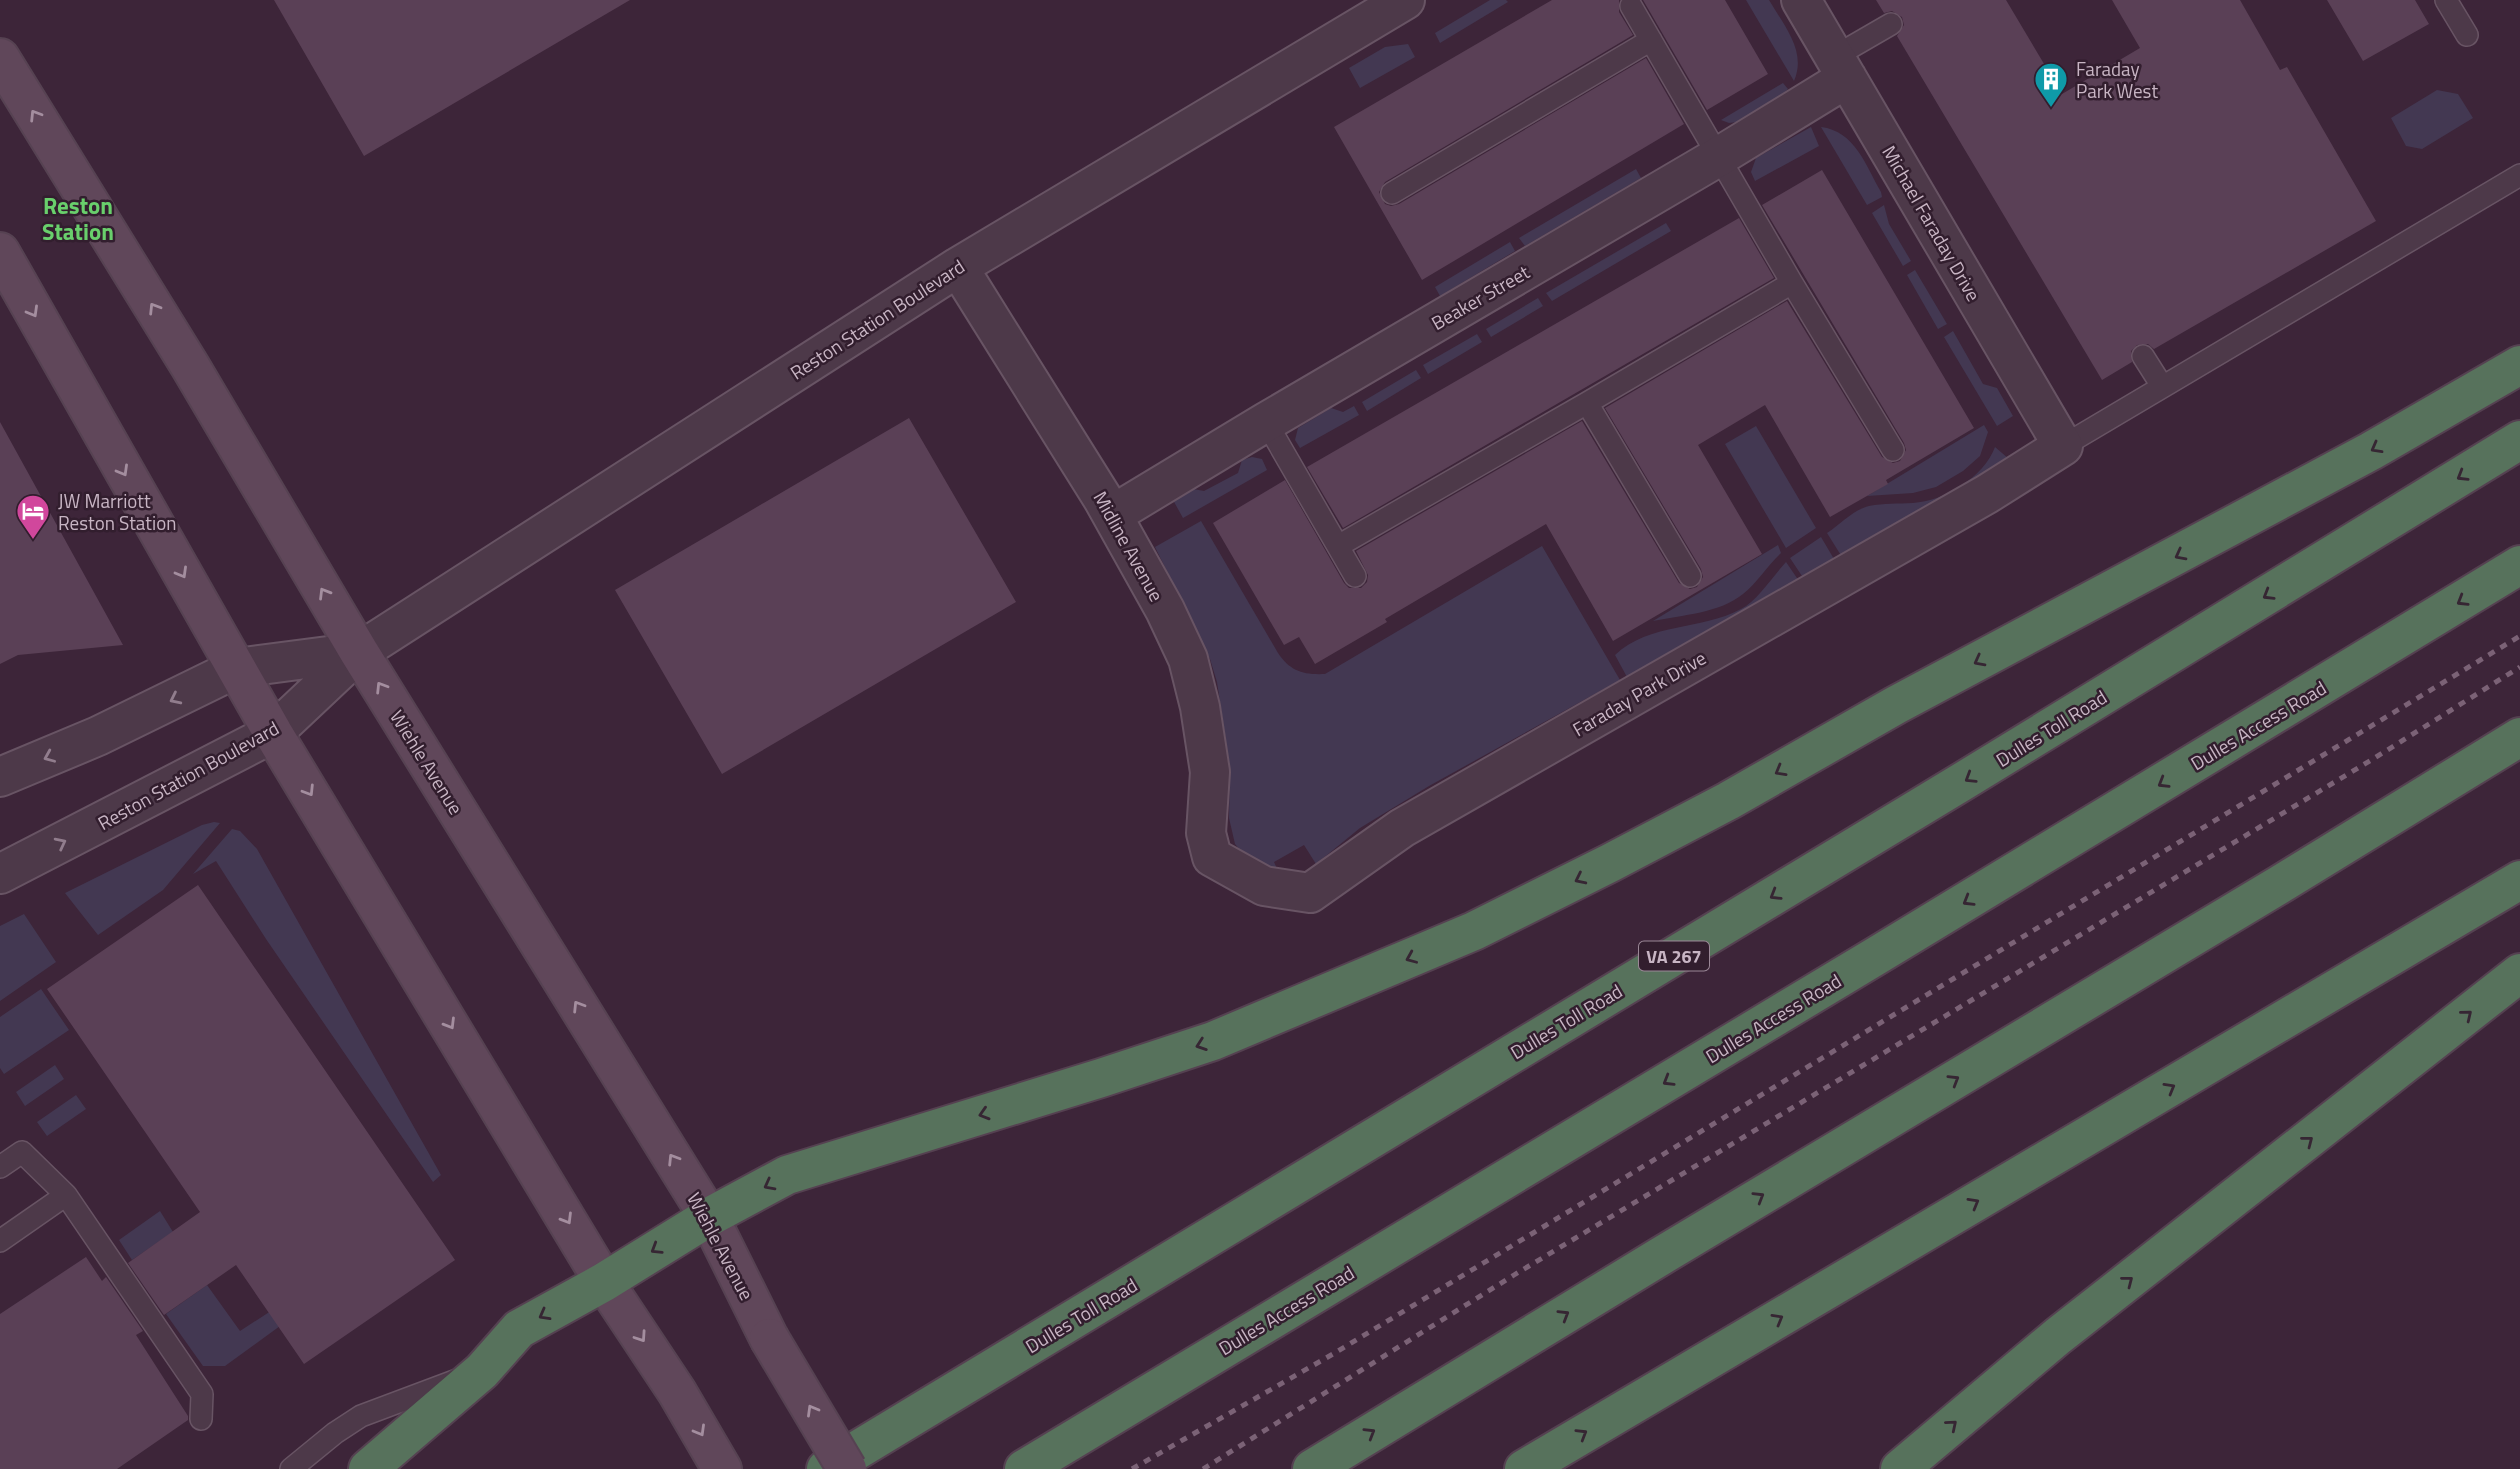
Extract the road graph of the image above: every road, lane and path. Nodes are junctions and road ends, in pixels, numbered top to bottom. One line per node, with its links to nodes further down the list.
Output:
1 (1405, 0): 14 (street, Reston Station Boulevard)
2 (2446, 0): 6 (lane)
3 (1802, 1): 9 (street, Michael Faraday Drive)
4 (1630, 6): 7 (lane)
5 (1891, 24): 9 (lane)
6 (2467, 35)
7 (1651, 40): 10 (lane); 12 (lane)
8 (0, 58): 29 (main road, Wiehle Avenue, one-way to 8)
9 (1841, 67): 10 (street, Beaker Street); 22 (street, Michael Faraday Drive)
10 (1718, 157): 15 (lane); 20 (street, Beaker Street)
11 (2520, 175): 18 (lane)
12 (1392, 193)
13 (0, 252): 30 (main road, one-way to 30)
14 (958, 267): 24 (street, Midline Avenue); 29 (street, Reston Station Boulevard)
15 (1792, 283): 19 (lane); 23 (lane)
16 (2143, 356): 18 (lane)
17 (2520, 365): 40 (highway, one-way to 40)
18 (2162, 386): 22 (lane)
19 (1587, 403): 25 (lane); 28 (lane)
20 (1266, 422): 24 (street, Beaker Street); 25 (lane)
21 (2520, 440): 48 (highway, Dulles Toll Road / VA 267, one-way to 48)
22 (2063, 446): 34 (street, Faraday Park Drive)
23 (1893, 450)
24 (1112, 515): 34 (street, Midline Avenue)
25 (1338, 546): 27 (lane)
26 (2520, 565): 50 (highway, Dulles Access Road, one-way to 50)
27 (1355, 576)
28 (1690, 576)
29 (359, 652): 30 (street, Reston Station Boulevard); 31 (street, Reston Station Boulevard); 40 (main road, Wiehle Avenue, one-way to 29)
30 (237, 668): 31 (main road); 33 (street, Reston Station Boulevard, one-way to 33)
31 (273, 733): 35 (street, Reston Station Boulevard, one-way to 31); 42 (main road, one-way to 42)
32 (2520, 737): 51 (highway, one-way to 32)
33 (0, 777)
34 (1212, 857)
35 (0, 874)
36 (2520, 880): 52 (highway, one-way to 36)
37 (2520, 973): 53 (highway, one-way to 37)
38 (0, 1167): 39 (lane)
39 (66, 1195): 41 (lane); 44 (lane)
40 (709, 1217): 42 (highway, one-way to 42); 49 (main road, Wiehle Avenue, one-way to 40, bridge)
41 (0, 1241)
42 (604, 1282): 43 (highway, one-way to 43); 47 (main road, one-way to 47)
43 (482, 1371): 45 (lane); 46 (highway)
44 (201, 1419)
45 (291, 1469)
46 (368, 1469)
47 (722, 1469)
48 (826, 1469)
49 (846, 1469)
50 (1024, 1469)
51 (1312, 1469)
52 (1524, 1469)
53 (1900, 1469)

